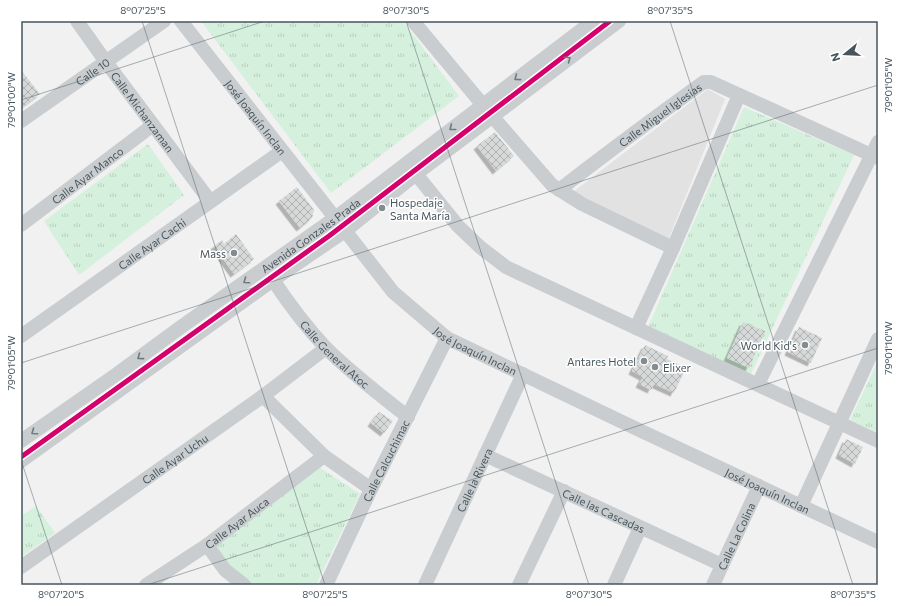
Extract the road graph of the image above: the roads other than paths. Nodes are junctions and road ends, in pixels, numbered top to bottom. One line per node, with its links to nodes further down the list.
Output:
1 (77, 21): 7 (street, Calle Michanzaman)
2 (164, 21): 7 (street, Calle 10)
3 (181, 21): 14 (street, José Joaquín Inclan)
4 (593, 21): 9 (street, Avenida Gonzales Prada, one-way to 9)
5 (619, 21): 10 (street, Avenida Gonzales Prada, one-way to 5)
6 (416, 22): 9 (street)
7 (106, 62): 11 (street, Calle 10); 12 (street, Calle Michanzaman)
8 (739, 95): 15 (street, Calle Miguel Iglesias); 17 (street, Calle Miguel Iglesias); 22 (street)
9 (482, 104): 10 (street); 19 (street, Avenida Gonzales Prada, one-way to 19)
10 (492, 116): 16 (street, Avenida Gonzales Prada); 17 (street)
11 (21, 121)
12 (153, 125): 18 (street, Calle Michanzaman); 20 (street, Calle Ayar Manco)
13 (878, 142): 15 (street)
14 (282, 151): 18 (street, Calle Ayar Cachi); 19 (street, José Joaquín Inclan)
15 (875, 156): 30 (street)
16 (416, 174): 21 (street, Avenida Gonzales Prada); 24 (street)
17 (559, 190): 22 (street)
18 (210, 202): 25 (street, Calle Ayar Cachi)
19 (335, 218): 21 (street, José Joaquín Inclan); 34 (street, Avenida Gonzales Prada, one-way to 34)
20 (21, 225)
21 (345, 231): 23 (street, Avenida Gonzales Prada); 26 (street, José Joaquín Inclan)
22 (673, 248): 24 (street)
23 (273, 280): 28 (street, Calle General Atoc); 38 (street, Avenida Gonzales Prada)
24 (636, 328): 30 (street)
25 (21, 336)
26 (447, 338): 29 (street, José Joaquín Inclan); 32 (street, Calle Calcuchimac)
27 (878, 339): 33 (street)
28 (326, 348): 31 (street, Calle Ayar Uchu); 32 (street, Calle General Atoc)
29 (523, 374): 36 (street, Calle la Rivera); 39 (street, José Joaquín Inclan)
30 (758, 384): 33 (street)
31 (263, 396): 37 (street); 47 (street, Calle Ayar Uchu)
32 (408, 417): 40 (street, Calle Calcuchimac)
33 (840, 423): 35 (street); 42 (street)
34 (21, 441)
35 (878, 441)
36 (485, 455): 41 (street, Calle las Cascadas); 51 (street, Calle la Rivera)
37 (324, 456): 40 (street); 45 (street, Calle Ayar Auca)
38 (21, 461)
39 (759, 486): 42 (street, José Joaquín Inclan); 46 (street, Calle La Colina)
40 (371, 489): 50 (street, Calle Calcuchimac)
41 (564, 491): 43 (street, Calle las Cascadas); 52 (street)
42 (801, 506): 44 (street, José Joaquín Inclan)
43 (640, 528): 46 (street, Calle las Cascadas); 53 (street)
44 (878, 542)
45 (207, 545): 48 (street, Calle Ayar Auca); 49 (street)
46 (722, 565): 54 (street, Calle La Colina)
47 (21, 568)
48 (146, 585)
49 (244, 585)
50 (326, 585)
51 (425, 585)
52 (519, 585)
53 (614, 585)
54 (713, 585)

